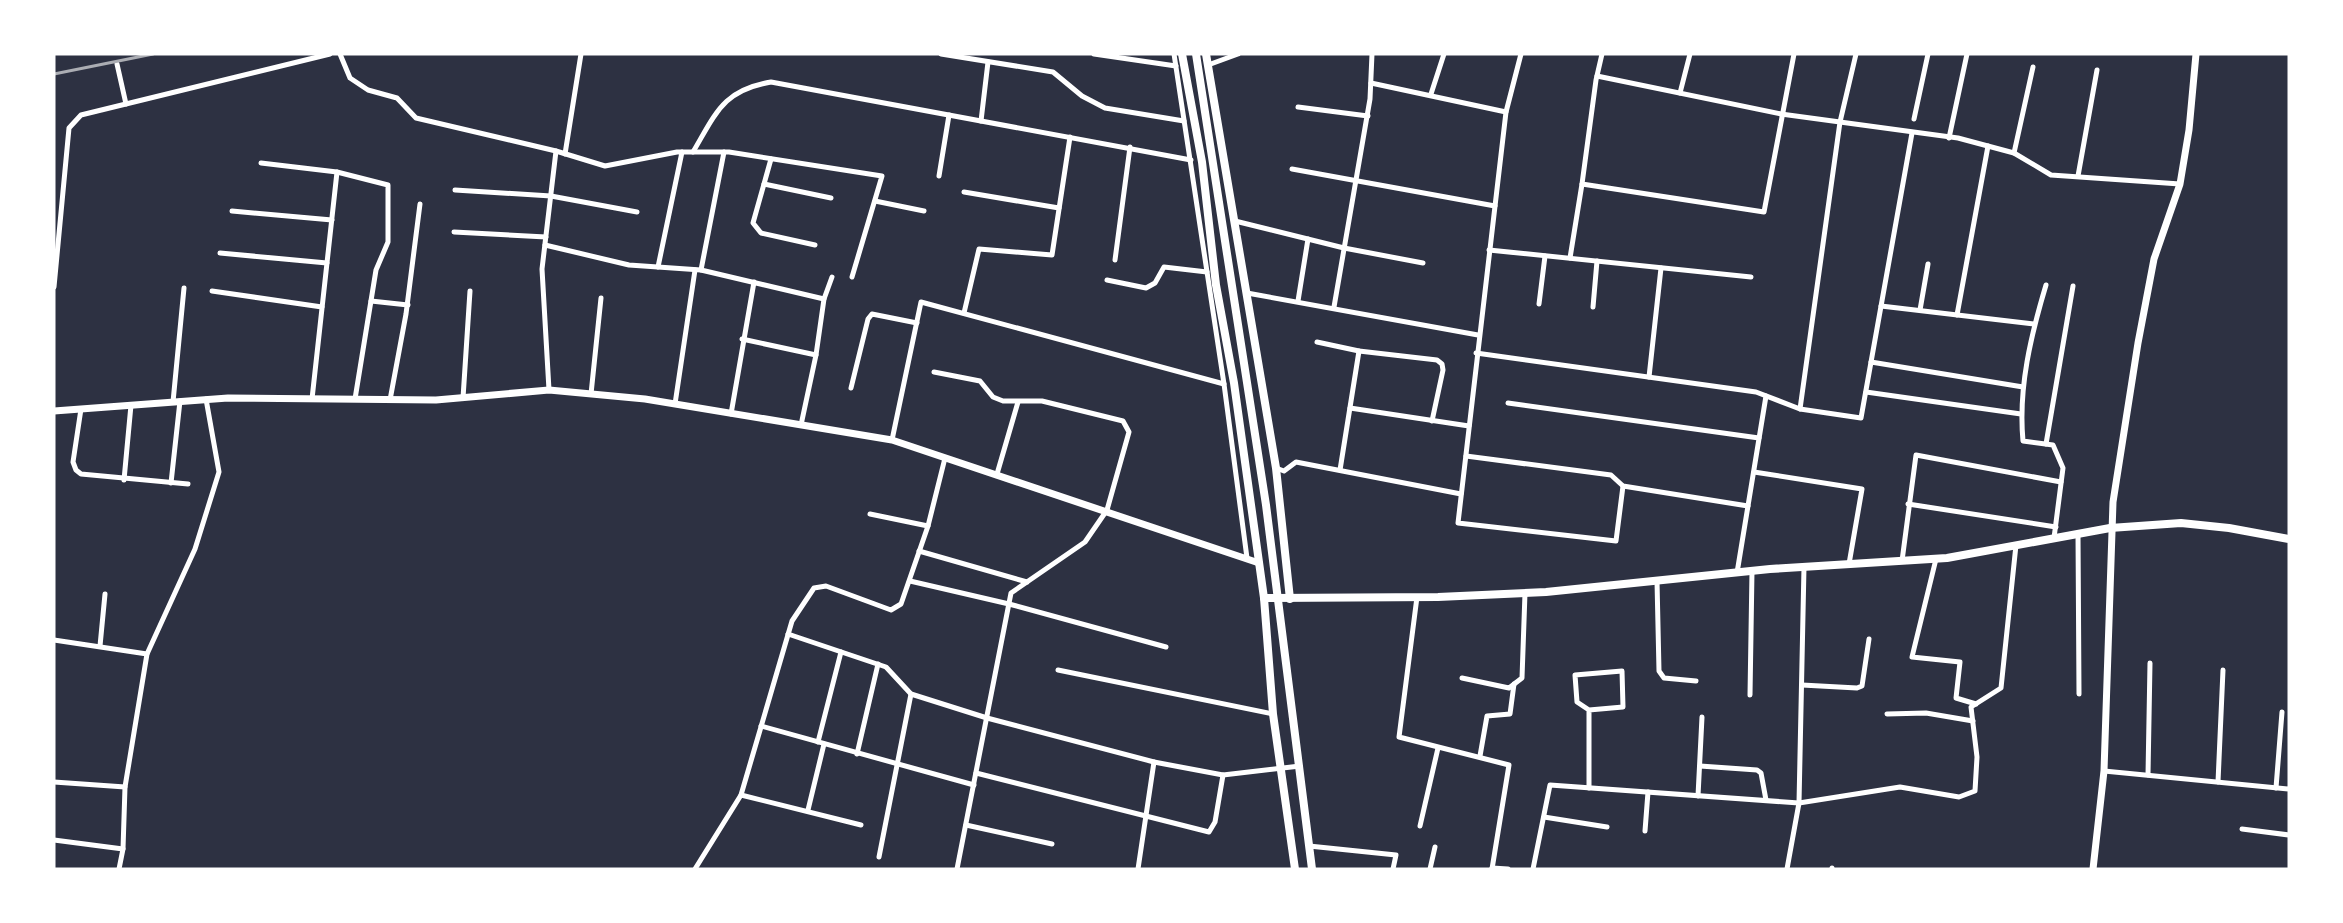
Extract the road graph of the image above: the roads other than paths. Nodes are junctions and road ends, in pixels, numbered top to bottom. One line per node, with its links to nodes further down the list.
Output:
1 (330, 54): 31 (street)
2 (340, 54): 46 (street)
3 (581, 54): 51 (street)
4 (941, 54): 21 (street)
5 (1094, 54): 24 (street)
6 (1174, 54): 24 (street)
7 (1182, 54): 187 (main road)
8 (1196, 54): 199 (main road)
9 (1206, 54): 23 (main road)
10 (1238, 54): 23 (street)
11 (1372, 54): 28 (street)
12 (1444, 54): 30 (street)
13 (1521, 54): 33 (street)
14 (1602, 54): 27 (street)
15 (1690, 54): 29 (street)
16 (1794, 54): 34 (street)
17 (1856, 54): 40 (street)
18 (1928, 54): 37 (street)
19 (1967, 54): 43 (street)
20 (2196, 54): 62 (street)
21 (988, 62): 38 (street); 39 (street)
22 (117, 64): 31 (street)
23 (1208, 65): 75 (main road)
24 (1176, 66): 39 (street)
25 (2033, 67): 50 (street)
26 (2097, 70): 58 (street)
27 (1597, 76): 29 (street); 61 (street)
28 (1371, 83): 30 (street); 36 (street)
29 (1680, 93): 34 (street)
30 (1431, 94): 33 (street)
31 (126, 104): 102 (street)
32 (1298, 106): 36 (street)
33 (1506, 112): 69 (street)
34 (1781, 114): 40 (street); 61 (street)
35 (949, 115): 38 (street); 48 (street); 57 (street)
36 (1368, 116): 59 (street)
37 (1914, 119)
38 (981, 121): 42 (street)
39 (1184, 121): 53 (street)
40 (1840, 122): 41 (street); 150 (street)
41 (1912, 132): 43 (street); 113 (street)
42 (1070, 137): 45 (street); 70 (street)
43 (1949, 138): 44 (street)
44 (1988, 146): 50 (street); 119 (street)
45 (1130, 147): 53 (street); 86 (street)
46 (556, 151): 51 (street); 65 (street)
47 (682, 152): 48 (street); 51 (street); 91 (street)
48 (693, 152): 49 (street)
49 (724, 152): 52 (street); 93 (street)
50 (2014, 153): 58 (street)
51 (565, 154)
52 (771, 159): 60 (street); 67 (street)
53 (1191, 160): 94 (street)
54 (261, 163): 56 (street)
55 (1292, 170): 59 (street)
56 (337, 172): 74 (street); 109 (street)
57 (939, 176)
58 (2078, 176): 62 (street)
59 (1356, 181): 69 (street); 81 (street)
60 (764, 184): 66 (street); 80 (street)
61 (1582, 184): 85 (street)
62 (2180, 184): 178 (street)
63 (455, 190): 65 (street)
64 (964, 192): 70 (street)
65 (551, 196): 73 (street); 77 (street)
66 (831, 198)
67 (875, 201): 72 (street); 95 (street)
68 (420, 204): 112 (street)
69 (1495, 206): 82 (street)
70 (1059, 208): 118 (street)
71 (232, 211): 74 (street)
72 (924, 211)
73 (637, 212)
74 (332, 220): 88 (street)
75 (1235, 221): 78 (street); 106 (main road)
76 (454, 232): 77 (street)
77 (546, 237): 79 (street)
78 (1308, 239): 81 (street); 110 (street)
79 (545, 245): 91 (street); 134 (street)
80 (815, 245)
81 (1344, 248): 89 (street); 115 (street)
82 (1489, 250): 84 (street); 122 (street)
83 (220, 253): 88 (street)
84 (1545, 256): 85 (street); 111 (street)
85 (1570, 258): 87 (street)
86 (1115, 260)
87 (1597, 261): 92 (street); 116 (street)
88 (327, 262): 114 (street)
89 (1423, 263)
90 (1928, 264): 117 (street)
91 (658, 267): 93 (street)
92 (1661, 268): 96 (street); 130 (street)
93 (698, 270): 99 (street); 146 (street)
94 (1207, 272): 98 (street); 131 (street)
95 (852, 277)
96 (1750, 277)
97 (832, 278): 108 (street)
98 (1107, 280)
99 (754, 282): 108 (street); 123 (street)
100 (2046, 285): 121 (street)
101 (2073, 286): 159 (street)
102 (54, 287)
103 (184, 288): 143 (street)
104 (212, 291): 114 (street)
105 (470, 291): 138 (street)
106 (1247, 293): 110 (street); 162 (main road)
107 (601, 298): 136 (street)
108 (824, 298): 127 (street)
109 (371, 301): 112 (street); 141 (street)
110 (1298, 302): 115 (street)
111 (1539, 304)
112 (408, 305): 142 (street)
113 (1881, 306): 117 (street); 128 (street)
114 (322, 307): 140 (street)
115 (1334, 307): 122 (street)
116 (1593, 307)
117 (1920, 310): 119 (street)
118 (964, 313): 120 (street); 131 (street)
119 (1957, 315): 121 (street)
120 (917, 323): 133 (street); 158 (street)
121 (2034, 324): 132 (street)
122 (1478, 335): 126 (street)
123 (742, 339): 127 (street); 152 (street)
124 (1317, 342): 125 (street)
125 (1359, 351): 148 (street); 154 (street)
126 (1476, 353): 130 (street); 156 (street)
127 (816, 355): 155 (street)
128 (1871, 362): 132 (street); 135 (street)
129 (934, 372): 144 (street)
130 (1649, 377): 137 (street)
131 (1224, 384): 184 (street)
132 (2023, 387): 153 (street)
133 (851, 388)
134 (549, 390): 136 (street); 138 (street)
135 (1866, 392): 150 (street); 153 (street)
136 (591, 394): 146 (street)
137 (1767, 396): 150 (street); 157 (street)
138 (464, 398): 142 (street)
139 (206, 399): 140 (street); 143 (street); 208 (street)
140 (312, 399): 141 (street)
141 (355, 399): 142 (street)
142 (390, 400)
143 (176, 402): 147 (street); 168 (street)
144 (1018, 402): 165 (street); 174 (street)
145 (1508, 403): 157 (street)
146 (675, 404): 152 (street)
147 (131, 405): 149 (street); 166 (street)
148 (1350, 408): 154 (street); 163 (street)
149 (81, 409): 151 (street); 166 (street)
150 (1800, 409)
151 (54, 411)
152 (731, 414): 155 (street)
153 (2021, 414): 159 (street)
154 (1432, 421): 156 (street)
155 (801, 426): 158 (street)
156 (1469, 426): 160 (street)
157 (1759, 438): 164 (street)
158 (892, 440): 161 (street)
159 (2046, 444): 167 (street)
160 (1466, 456): 170 (street); 171 (street)
161 (945, 458): 165 (street); 176 (street)
162 (1276, 468): 163 (street); 200 (main road)
163 (1340, 470): 171 (street)
164 (1754, 472): 173 (street); 188 (street)
165 (997, 474): 174 (street)
166 (124, 480): 168 (street)
167 (2061, 482): 172 (street); 177 (street)
168 (171, 483): 169 (street)
169 (188, 484)
170 (1623, 486): 171 (street); 173 (street)
171 (1461, 494)
172 (1908, 504): 177 (street); 186 (street)
173 (1748, 506): 191 (street)
174 (1107, 510): 184 (street); 194 (street)
175 (870, 514): 176 (street)
176 (928, 526): 183 (street)
177 (2055, 527): 180 (street)
178 (2110, 528): 179 (main road); 181 (main road); 238 (street)
179 (2078, 534): 180 (main road); 218 (street)
180 (2054, 538): 182 (main road)
181 (2289, 539)
182 (2016, 545): 185 (main road); 220 (street)
183 (919, 551): 192 (street); 194 (street)
184 (1247, 558): 187 (street)
185 (1936, 559): 186 (main road); 220 (street)
186 (1902, 561): 188 (main road)
187 (1258, 562): 198 (main road)
188 (1849, 564): 189 (main road)
189 (1804, 567): 190 (main road); 216 (street)
190 (1752, 571): 191 (main road); 219 (street)
191 (1737, 573): 193 (main road)
192 (910, 581): 201 (street); 202 (street)
193 (1657, 581): 195 (main road); 214 (street)
194 (1027, 582): 201 (street)
195 (1525, 593): 197 (main road); 215 (street)
196 (105, 594): 205 (street)
197 (1417, 597): 200 (main road); 230 (street)
198 (1264, 598): 199 (main road); 223 (main road)
199 (1279, 599): 200 (main road); 235 (main road)
200 (1290, 599)
201 (1009, 604): 206 (street); 226 (street)
202 (788, 634): 207 (street); 228 (street)
203 (1869, 639): 216 (street)
204 (54, 640): 205 (street)
205 (100, 646): 208 (street)
206 (1166, 647)
207 (840, 652): 210 (street); 229 (street)
208 (147, 654): 245 (street)
209 (2150, 663): 241 (street)
210 (878, 664): 217 (street); 231 (street)
211 (1058, 670): 223 (street)
212 (2223, 670): 243 (street)
213 (1462, 678): 215 (street)
214 (1696, 681)
215 (1514, 684): 232 (street)
216 (1802, 685): 253 (street)
217 (911, 694): 226 (street); 234 (street)
218 (2079, 694)
219 (1750, 695)
220 (1976, 704): 227 (street)
221 (1589, 710): 221 (street); 246 (street)
222 (2283, 712): 247 (street)
223 (1273, 714): 237 (main road)
224 (1887, 714): 227 (street)
225 (1702, 717): 236 (street)
226 (987, 718): 233 (street); 239 (street)
227 (1972, 721): 253 (street)
228 (761, 726): 229 (street); 250 (street)
229 (821, 743): 231 (street); 254 (street)
230 (1438, 748): 232 (street); 259 (street)
231 (856, 754): 234 (street)
232 (1480, 756): 270 (street)
233 (1154, 762): 240 (street); 255 (street)
234 (899, 766): 244 (street); 269 (street)
235 (1300, 766): 237 (street); 266 (main road)
236 (1700, 766): 251 (street); 252 (street)
237 (1281, 767): 240 (street); 275 (main road)
238 (2104, 771): 241 (street); 282 (street)
239 (976, 773): 244 (street); 255 (street)
240 (1223, 775): 255 (street)
241 (2148, 775): 243 (street)
242 (54, 782): 245 (street)
243 (2218, 782): 247 (street)
244 (974, 785): 258 (street)
245 (125, 787): 268 (street)
246 (1589, 788): 249 (street); 256 (street)
247 (2276, 788): 248 (street)
248 (2289, 789)
249 (1648, 792): 251 (street); 262 (street)
250 (741, 795): 254 (street); 272 (street)
251 (1698, 796): 252 (street)
252 (1766, 800): 253 (street)
253 (1799, 803): 281 (street)
254 (808, 810): 257 (street)
255 (1146, 817): 274 (street)
256 (1544, 817): 260 (street); 280 (street)
257 (861, 825)
258 (966, 825): 265 (street); 273 (street)
259 (1420, 826)
260 (1607, 827)
261 (2242, 829): 263 (street)
262 (1645, 831)
263 (2289, 835)
264 (54, 840): 268 (street)
265 (1052, 844)
266 (1309, 846): 276 (main road); 277 (street)
267 (1434, 847): 278 (street)
268 (123, 849): 271 (street)
269 (879, 857)
270 (1492, 868): 279 (street)
271 (119, 869)
272 (695, 869)
273 (957, 869)
274 (1138, 869)
275 (1295, 869)
276 (1312, 869)
277 (1394, 869)
278 (1430, 869)
279 (1508, 869)
280 (1533, 869)
281 (1787, 869)
282 (2093, 869)

